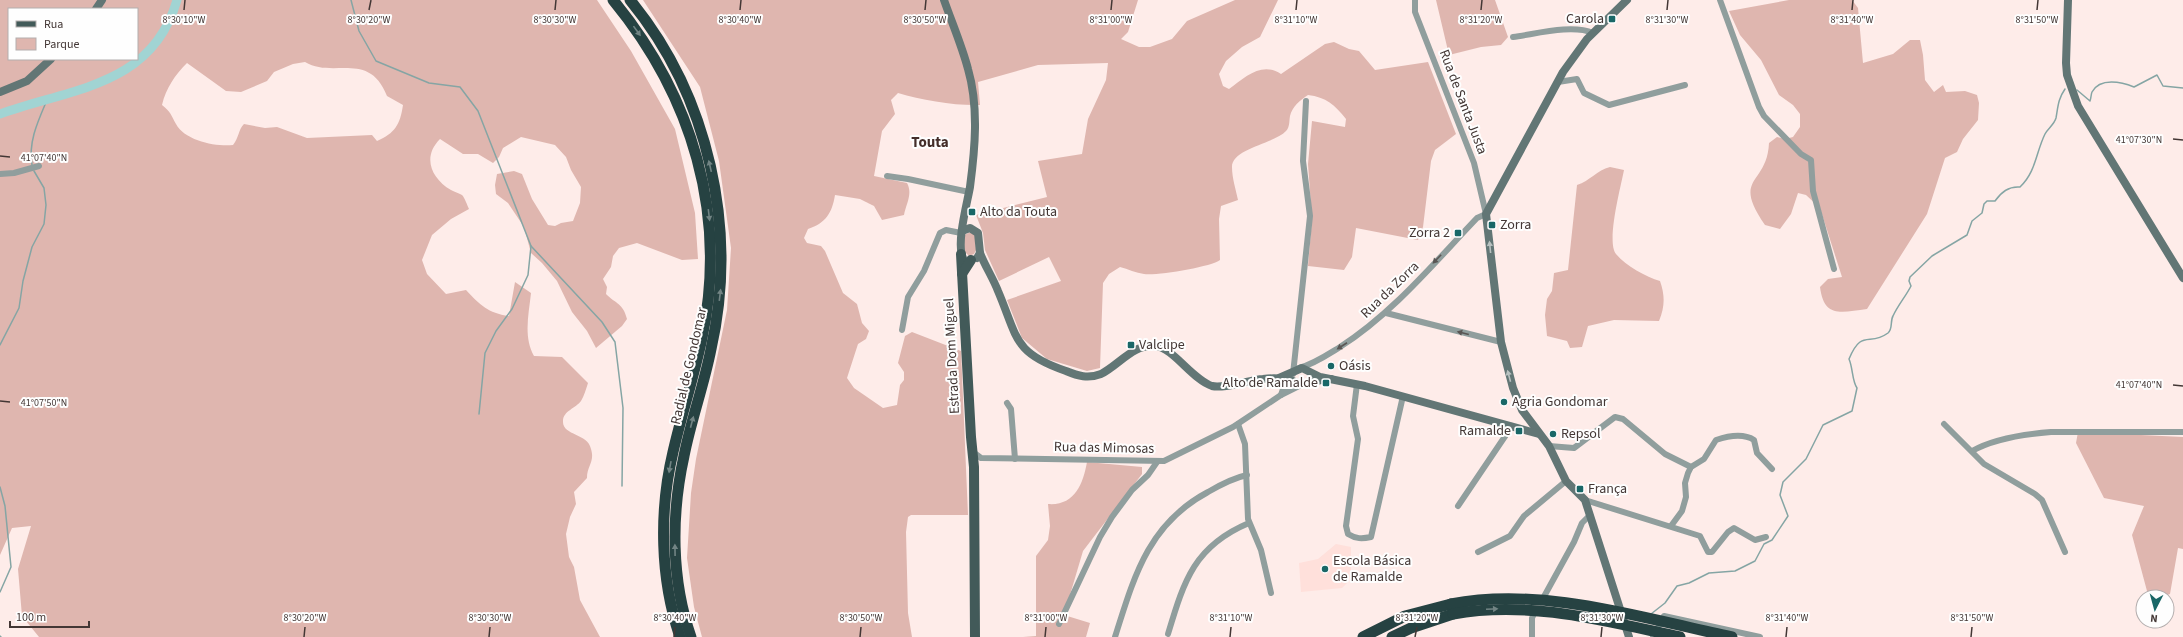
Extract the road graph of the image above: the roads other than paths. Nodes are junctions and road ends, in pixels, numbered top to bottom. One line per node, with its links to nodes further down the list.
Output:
1 (613, 0): 64 (highway, Radial de Gondomar, one-way to 64)
2 (630, 0): 64 (highway, Radial de Gondomar, one-way to 2)
3 (944, 0): 18 (main road)
4 (1415, 0): 19 (street, Rua de Santa Justa)
5 (1627, 0): 8 (main road)
6 (1720, 0): 25 (street)
7 (2068, 0): 28 (main road)
8 (1593, 33): 9 (street); 11 (main road)
9 (1513, 38)
10 (49, 60): 13 (main road)
11 (1558, 82): 12 (street); 19 (main road)
12 (1685, 85)
13 (0, 92)
14 (1306, 101): 32 (street)
15 (39, 166): 16 (street)
16 (0, 174)
17 (888, 176): 18 (street)
18 (969, 192): 20 (main road); 21 (main road)
19 (1486, 214): 29 (street, Rua da Zorra, one-way to 29); 31 (main road, one-way to 19)
20 (973, 229): 21 (main road); 22 (main road)
21 (962, 232): 23 (main road); 30 (street)
22 (980, 253): 24 (main road); 27 (main road)
23 (961, 254): 24 (main road); 26 (main road, Estrada Dom Miguel)
24 (973, 260): 26 (main road); 27 (main road)
25 (1834, 269)
26 (962, 274): 44 (main road, Estrada Dom Miguel)
27 (992, 277): 33 (main road)
28 (2183, 278)
29 (1386, 314): 31 (street, one-way to 29); 32 (street, Rua da Zorra, one-way to 32)
30 (902, 330)
31 (1501, 342): 43 (main road, one-way to 31)
32 (1298, 371): 33 (main road); 34 (main road); 34 (main road); 36 (street, Rua das Mimosas); 36 (street, Rua das Mimosas)
33 (1275, 378): 36 (street)
34 (1331, 379): 35 (main road)
35 (1357, 384): 37 (main road); 37 (street)
36 (1282, 395): 39 (street, Rua das Mimosas)
37 (1403, 396): 41 (main road)
38 (1007, 403): 49 (street)
39 (1238, 424): 50 (street, Rua das Mimosas); 54 (street)
40 (1944, 424): 47 (street)
41 (1512, 426): 43 (main road); 57 (street)
42 (2183, 432): 47 (street)
43 (1540, 435): 45 (main road)
44 (971, 437): 46 (main road, Estrada Dom Miguel); 53 (main road, Estrada Dom Miguel)
45 (1548, 446): 51 (street); 55 (main road)
46 (973, 451): 48 (street); 53 (main road, Estrada Dom Miguel)
47 (1972, 451): 63 (street)
48 (981, 458): 49 (street, Rua das Mimosas); 53 (street)
49 (1015, 459): 50 (street, Rua das Mimosas)
50 (1156, 462): 67 (street)
51 (1691, 468): 52 (street); 60 (street)
52 (1772, 469)
53 (973, 470): 71 (main road, Estrada Dom Miguel)
54 (1247, 475): 59 (street); 72 (street)
55 (1566, 481): 56 (main road); 62 (street)
56 (1585, 500): 58 (main road); 60 (street)
57 (1458, 506)
58 (1590, 515): 75 (street); 76 (main road)
59 (1249, 523): 65 (street); 68 (street)
60 (1671, 526): 61 (street)
61 (1766, 537)
62 (1478, 552)
63 (2065, 552)
64 (674, 590): 69 (highway); 70 (highway, Radial de Gondomar)
65 (1271, 593)
66 (1452, 609): 73 (highway); 74 (highway); 78 (highway, one-way to 78, bridge); 79 (highway, bridge)
67 (1059, 624)
68 (1168, 634)
69 (680, 637)
70 (691, 637)
71 (975, 637)
72 (1115, 637)
73 (1363, 637)
74 (1392, 637)
75 (1532, 637)
76 (1629, 637)
77 (1653, 637): 80 (street)
78 (1680, 637)
79 (1732, 637)
80 (1760, 637)

